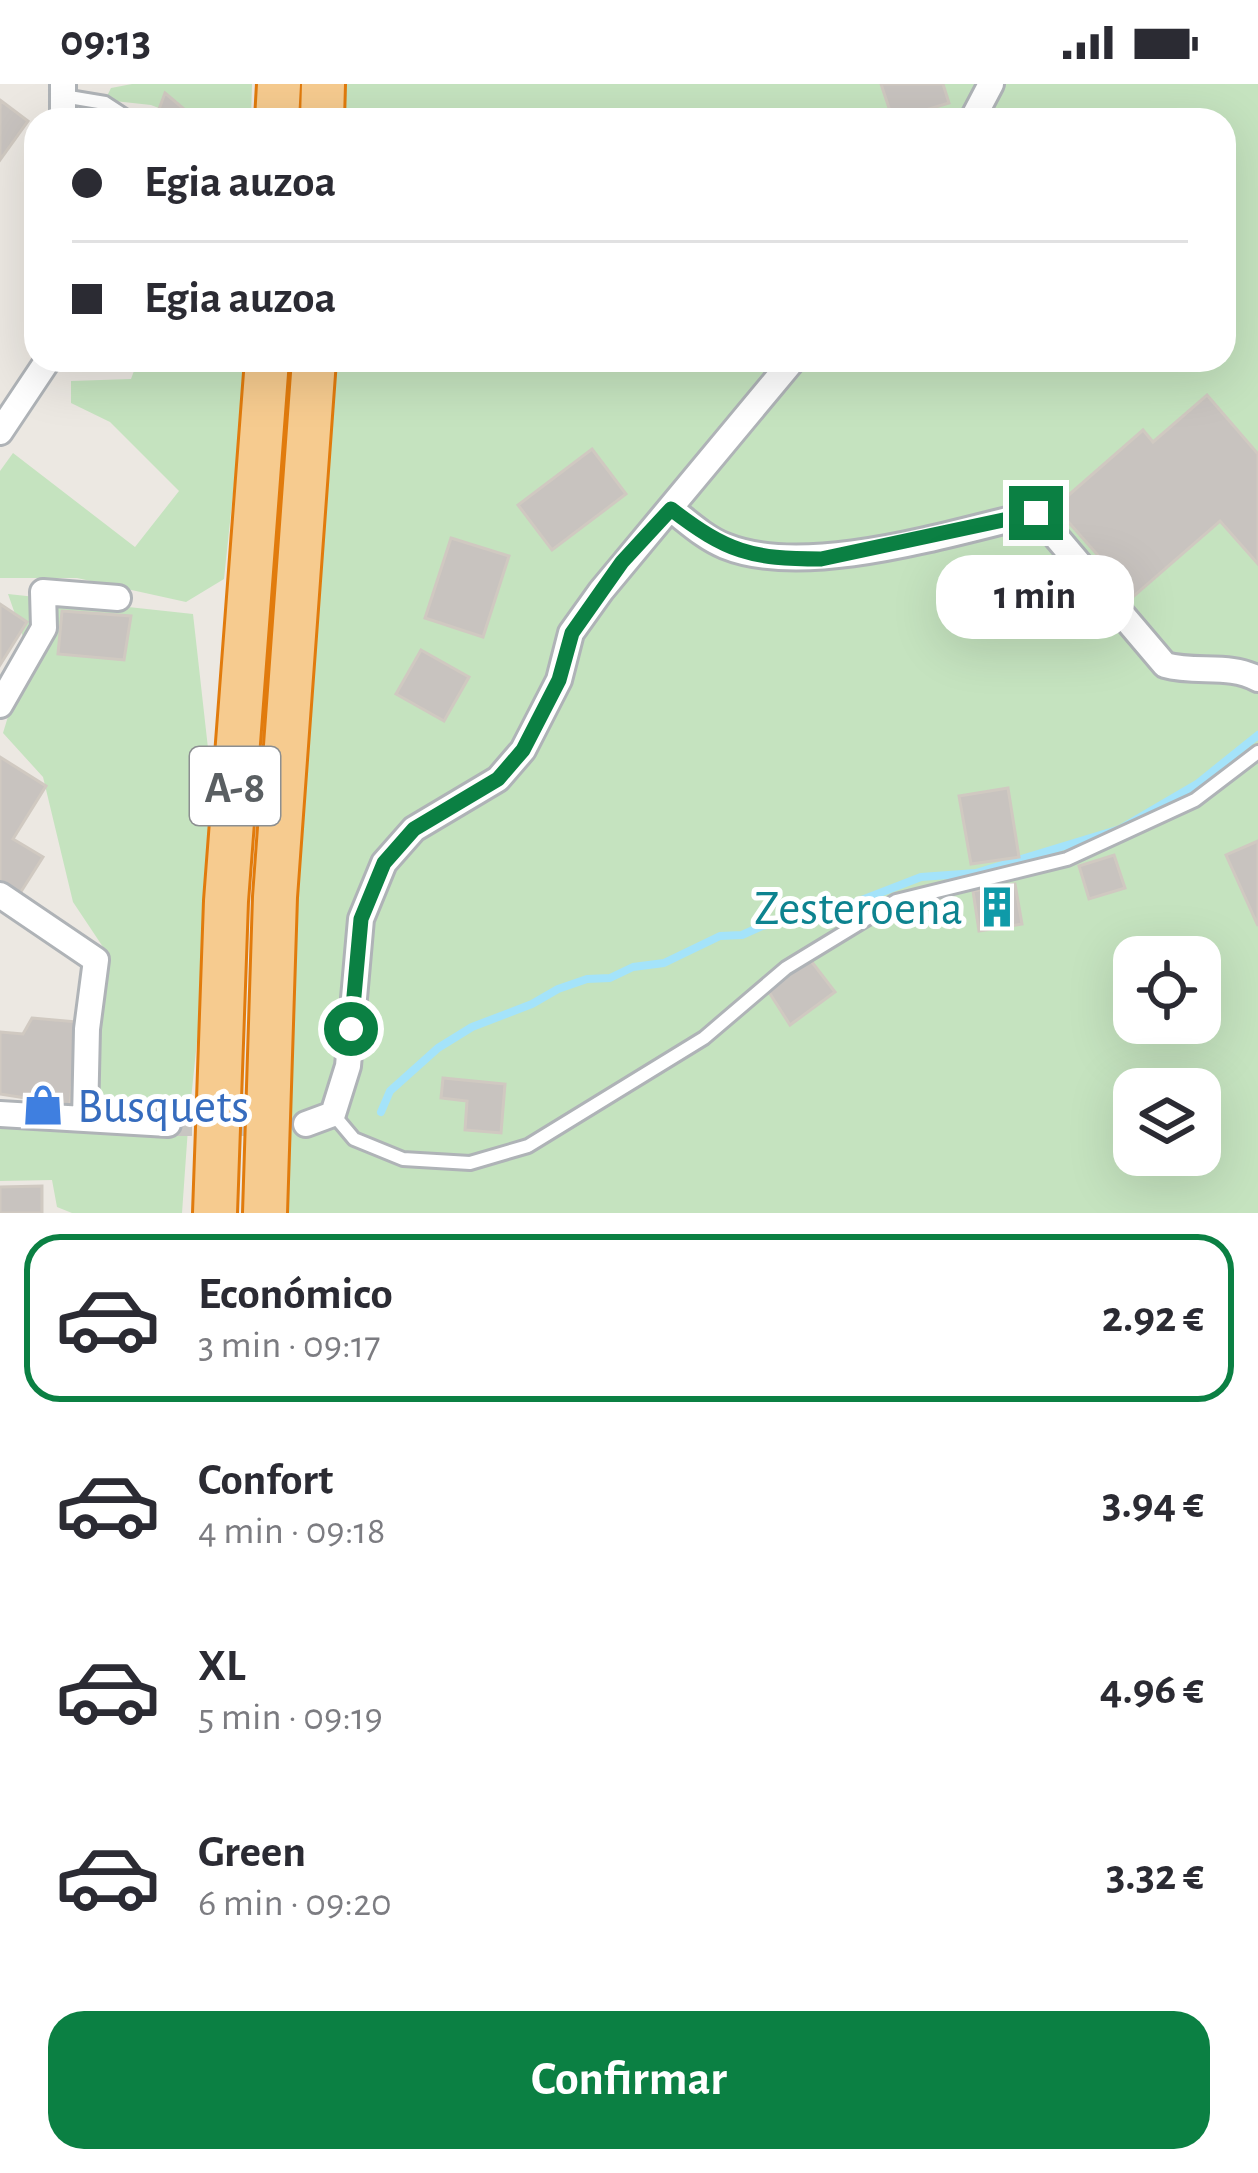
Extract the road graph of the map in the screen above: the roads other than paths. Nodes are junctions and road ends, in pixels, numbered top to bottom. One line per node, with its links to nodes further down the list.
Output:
1 (63, 100): 2 (lane)
2 (113, 108)
3 (40, 372): 7 (street)
4 (266, 372): 19 (highway, A-8)
5 (313, 372): 20 (highway, A-8)
6 (783, 372): 8 (street)
7 (0, 432)
8 (671, 509): 10 (street); 15 (street)
9 (118, 598): 11 (street)
10 (1258, 679)
11 (0, 705)
12 (1258, 752): 15 (lane)
13 (0, 895): 16 (street)
14 (0, 1114): 16 (street)
15 (334, 1114): 18 (street)
16 (85, 1119): 17 (street)
17 (169, 1124)
18 (306, 1124)
19 (215, 1213)
20 (266, 1213)

